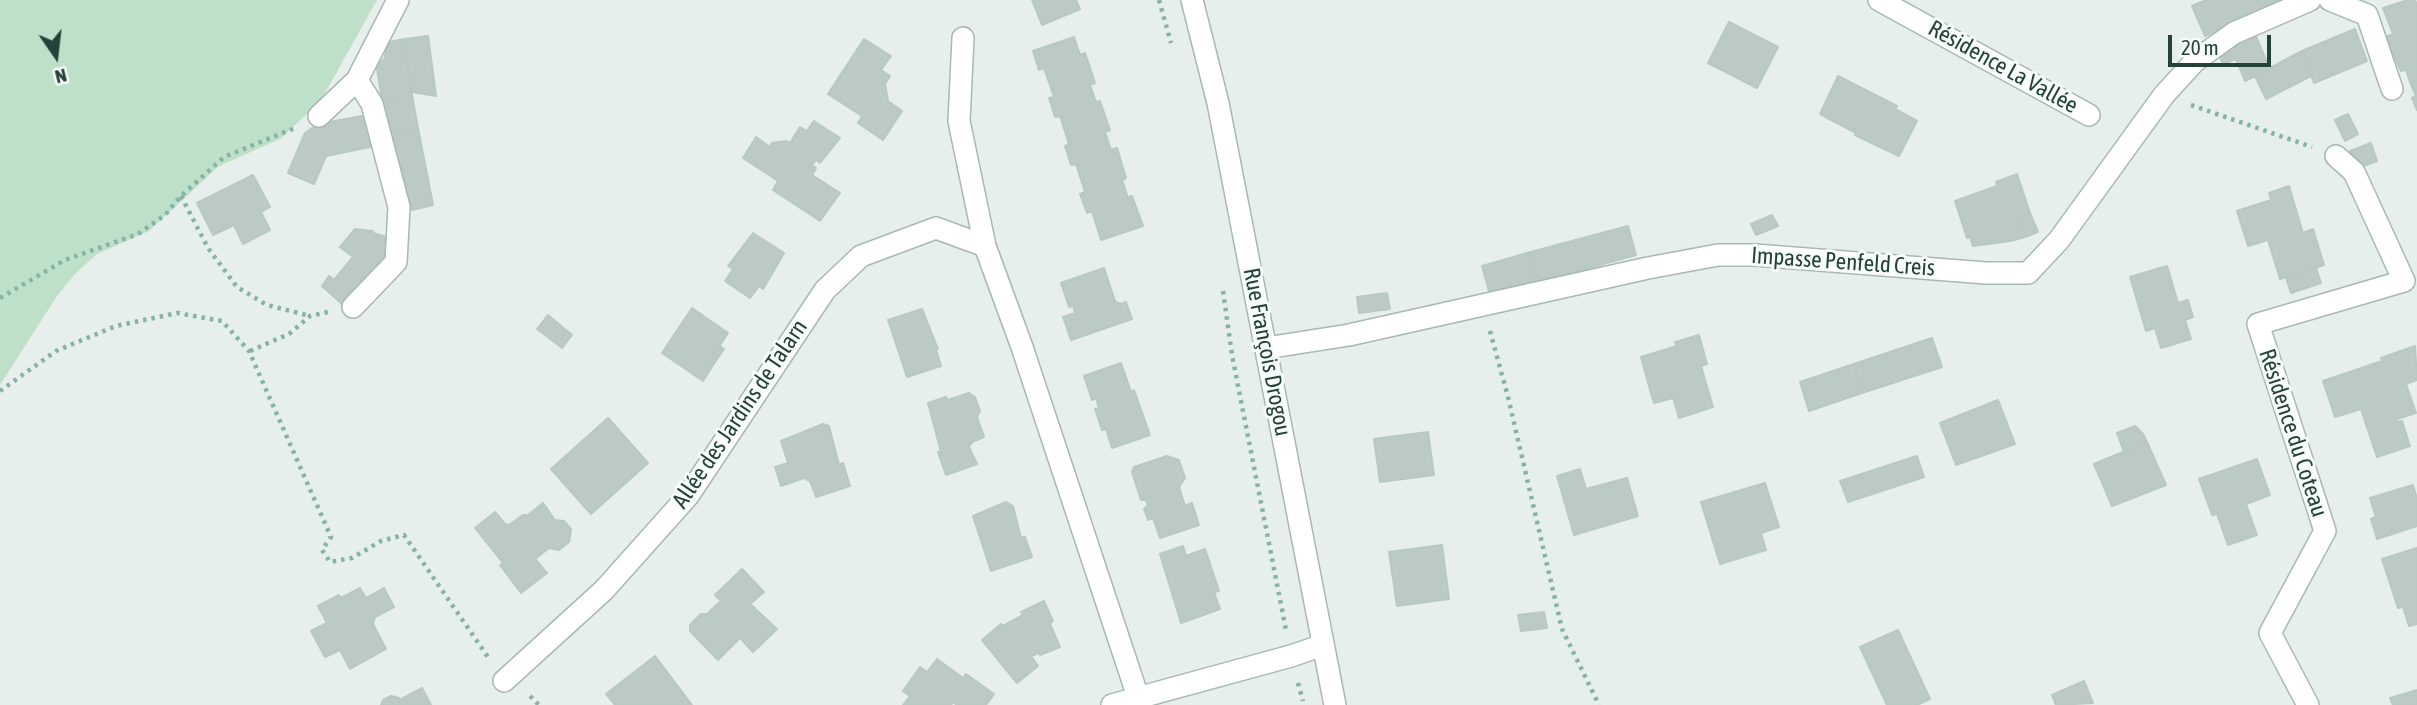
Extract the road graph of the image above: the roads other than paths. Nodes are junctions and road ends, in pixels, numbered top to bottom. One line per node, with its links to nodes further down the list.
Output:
1 (398, 0): 7 (street)
2 (1192, 0): 14 (street, Rue François Drogou)
3 (1879, 0): 9 (street, Résidence La Vallée)
4 (2330, 0): 8 (street)
5 (2304, 2): 14 (street, Impasse Penfeld Creis)
6 (963, 38): 12 (street)
7 (357, 80): 10 (street); 13 (street)
8 (2392, 89)
9 (2089, 115)
10 (318, 116)
11 (2336, 156): 20 (street, Résidence du Coteau)
12 (985, 246): 16 (street, Allée des Jardins de Talarn); 17 (street)
13 (353, 307)
14 (1266, 348): 15 (street, Rue François Drogou)
15 (1323, 645): 17 (street); 19 (street, Rue François Drogou)
16 (504, 681)
17 (1138, 697): 18 (street)
18 (1112, 705)
19 (1335, 705)
20 (2308, 705)

